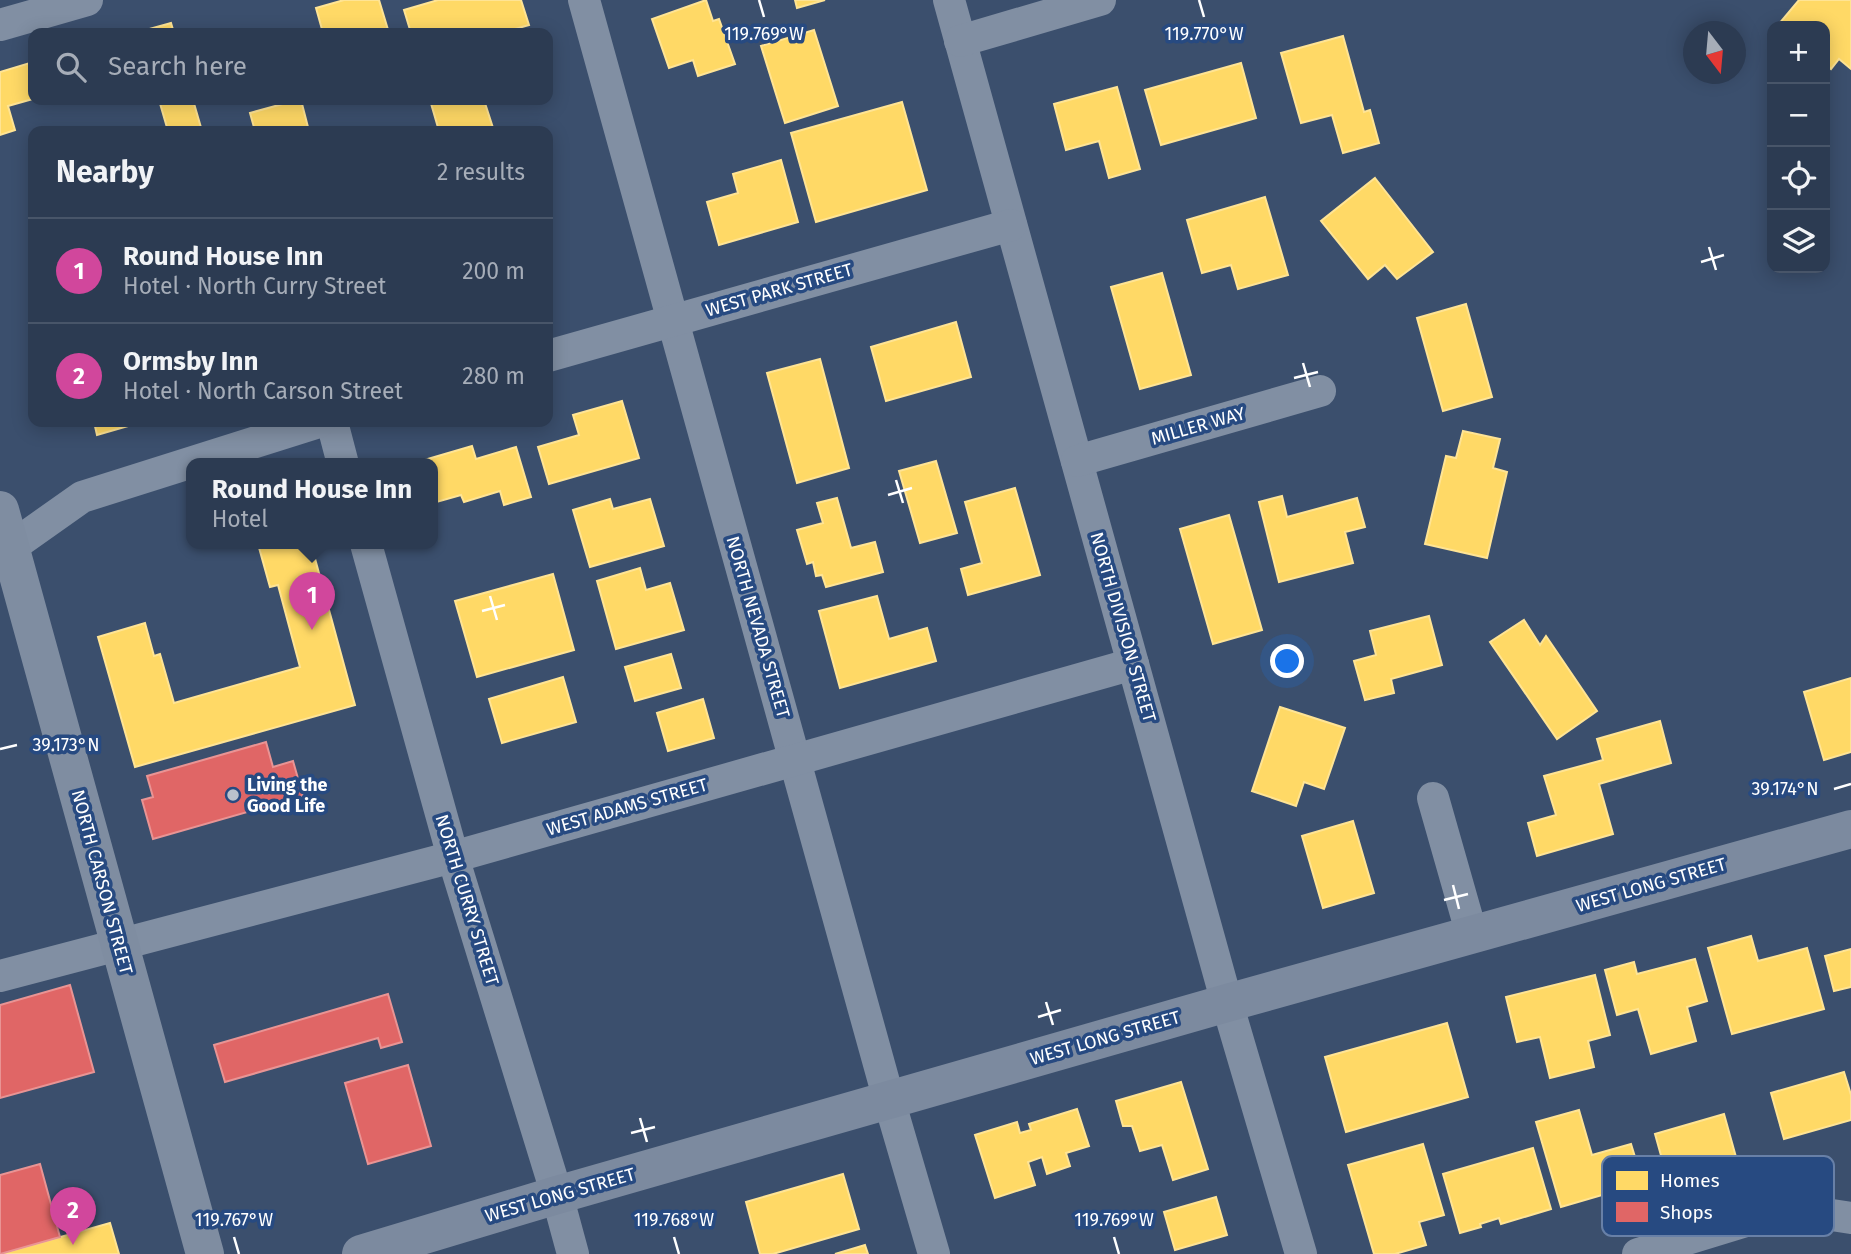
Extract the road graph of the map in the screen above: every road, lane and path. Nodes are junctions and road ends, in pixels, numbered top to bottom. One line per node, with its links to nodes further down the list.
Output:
1 (86, 0): 5 (street)
2 (584, 0): 8 (street, NORTH NEVADA STREET)
3 (949, 0): 6 (street, NORTH DIVISION STREET)
4 (1100, 0): 6 (street)
5 (0, 25)
6 (960, 41): 7 (street, NORTH DIVISION STREET)
7 (1011, 225): 8 (street, WEST PARK STREET); 15 (street, NORTH DIVISION STREET)
8 (673, 320): 9 (street, WEST PARK STREET); 21 (street, NORTH NEVADA STREET)
9 (553, 355)
10 (1320, 391): 15 (street, MILLER WAY)
11 (302, 427): 13 (street)
12 (333, 427): 14 (street)
13 (205, 458)
14 (342, 458)
15 (1077, 461): 20 (street, NORTH DIVISION STREET)
16 (186, 464): 19 (street)
17 (0, 510): 19 (main road, NORTH CARSON STREET)
18 (367, 549): 24 (street, NORTH CURRY STREET)
19 (5, 551): 26 (main road, NORTH CARSON STREET)
20 (1133, 664): 21 (street, WEST ADAMS STREET); 28 (street, NORTH DIVISION STREET)
21 (794, 759): 24 (street, WEST ADAMS STREET); 29 (street, NORTH NEVADA STREET)
22 (1433, 798): 25 (street)
23 (1851, 829): 25 (street, WEST LONG STREET)
24 (453, 857): 26 (street, WEST ADAMS STREET); 30 (street, NORTH CURRY STREET)
25 (1472, 935): 28 (street, WEST LONG STREET)
26 (118, 944): 27 (street, WEST ADAMS STREET); 32 (main road, NORTH CARSON STREET)
27 (0, 976)
28 (1227, 1003): 29 (street, WEST LONG STREET); 36 (street, NORTH DIVISION STREET)
29 (889, 1100): 30 (street, WEST LONG STREET); 35 (street, NORTH NEVADA STREET)
30 (557, 1195): 33 (street, WEST LONG STREET); 34 (street, NORTH CURRY STREET)
31 (1696, 1236): 37 (street)
32 (205, 1254)
33 (361, 1254)
34 (573, 1254)
35 (934, 1254)
36 (1301, 1254)
37 (1637, 1254)

